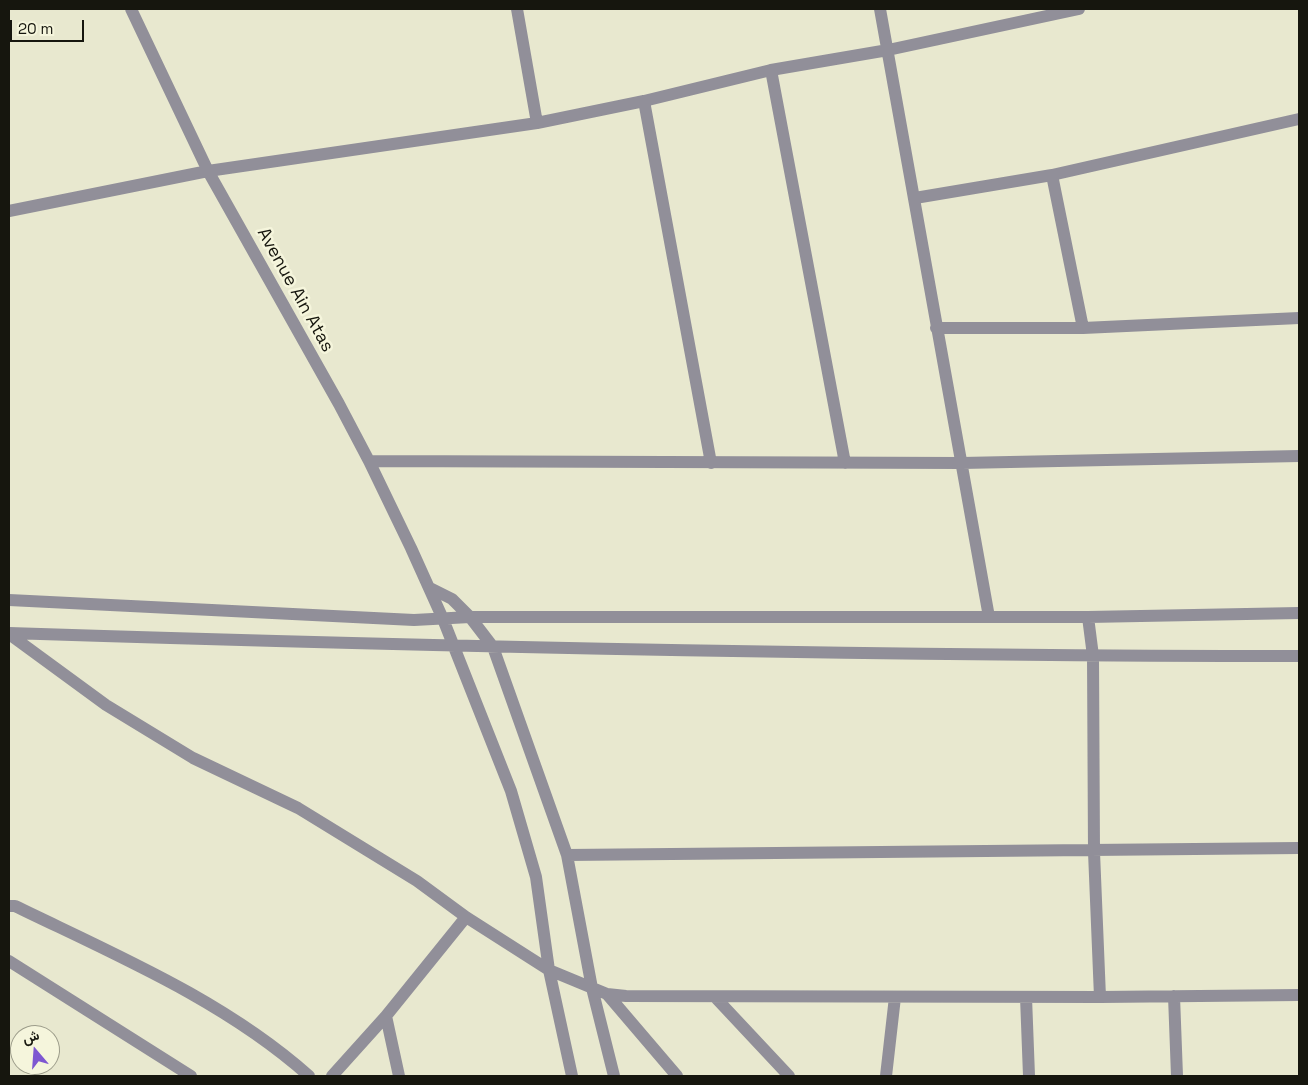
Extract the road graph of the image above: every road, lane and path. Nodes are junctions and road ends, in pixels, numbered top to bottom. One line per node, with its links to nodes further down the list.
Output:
1 (131, 9): 10 (street, Avenue Ain Atas)
2 (517, 9): 9 (street)
3 (880, 9): 5 (street)
4 (1079, 9): 5 (street)
5 (888, 50): 6 (street); 12 (street)
6 (770, 70): 7 (street); 20 (street)
7 (644, 101): 9 (street); 19 (street)
8 (1299, 119): 11 (street)
9 (537, 124): 10 (street)
10 (208, 171): 13 (street); 18 (street, Avenue Ain Atas)
11 (1052, 175): 12 (street); 16 (street)
12 (915, 198): 15 (street)
13 (9, 211)
14 (1299, 318): 16 (street)
15 (936, 328): 16 (street); 21 (street)
16 (1083, 328)
17 (1299, 456): 21 (street)
18 (369, 461): 19 (street); 22 (street, Avenue Ain Atas)
19 (711, 463): 20 (street)
20 (845, 463): 21 (street)
21 (962, 463): 26 (street)
22 (430, 588): 25 (street); 28 (street, Avenue Ain Atas)
23 (9, 600): 28 (street)
24 (1299, 613): 27 (street)
25 (470, 617): 26 (street); 28 (street); 31 (street)
26 (989, 617): 27 (street)
27 (1088, 617): 32 (street)
28 (443, 619): 30 (street, Avenue Ain Atas)
29 (9, 634): 30 (street); 38 (street)
30 (454, 647): 31 (street); 40 (street, Avenue Ain Atas)
31 (492, 648): 32 (street); 36 (street)
32 (1093, 656): 33 (street); 35 (street)
33 (1299, 656)
34 (1299, 848): 35 (street)
35 (1094, 852): 36 (street); 48 (street)
36 (567, 855): 41 (street)
37 (9, 906): 51 (street)
38 (466, 917): 40 (street); 49 (street)
39 (9, 961): 50 (street)
40 (549, 970): 41 (street); 54 (street, Avenue Ain Atas)
41 (592, 988): 42 (street); 55 (street)
42 (607, 994): 44 (street); 56 (street)
43 (1299, 995): 45 (street)
44 (715, 996): 46 (street); 57 (street)
45 (1174, 996): 48 (street); 60 (street)
46 (895, 997): 47 (street); 58 (street)
47 (1026, 997): 48 (street); 59 (street)
48 (1100, 997)
49 (386, 1016): 52 (street); 53 (street)
50 (191, 1076)
51 (309, 1076)
52 (332, 1076)
53 (399, 1076)
54 (572, 1076)
55 (614, 1076)
56 (677, 1076)
57 (789, 1076)
58 (886, 1076)
59 (1029, 1076)
60 (1177, 1076)

